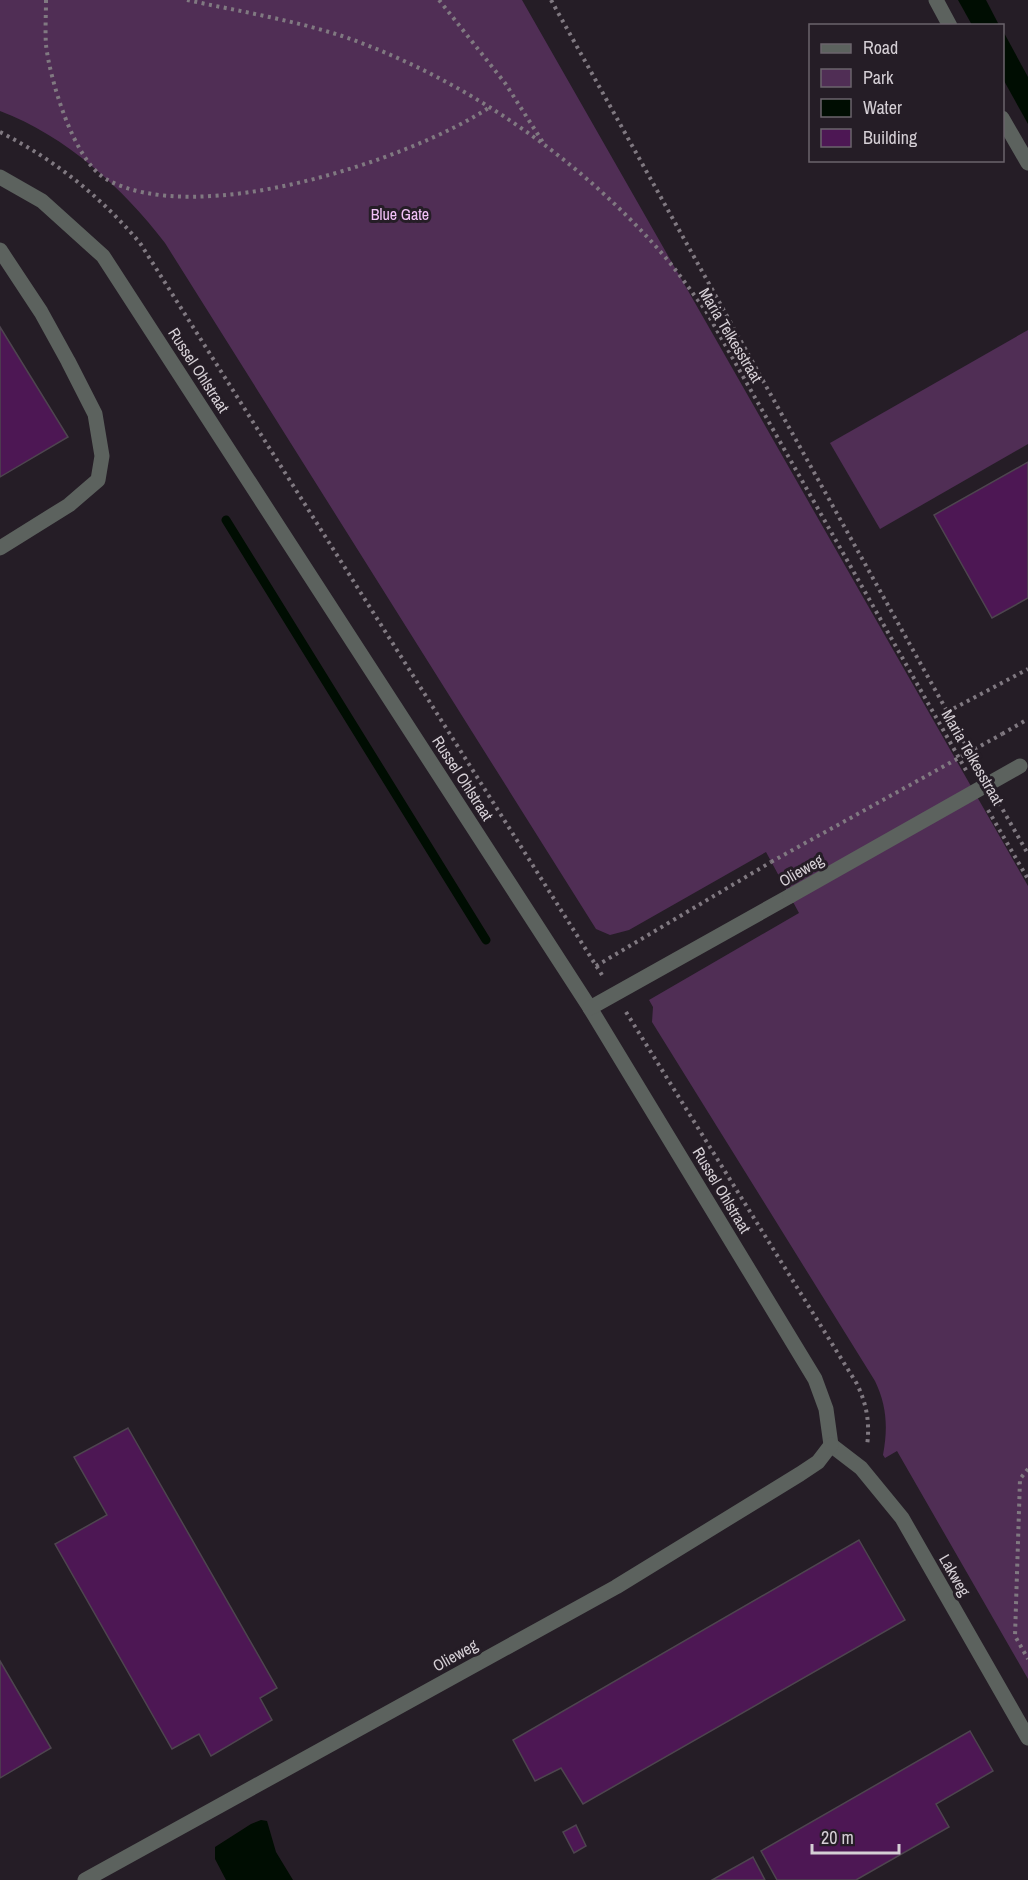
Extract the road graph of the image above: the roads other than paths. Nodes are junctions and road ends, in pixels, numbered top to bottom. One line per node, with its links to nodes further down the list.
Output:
1 (936, 0): 2 (street)
2 (949, 24)
3 (1004, 122): 4 (street)
4 (1028, 164)
5 (0, 177): 9 (street, Russel Ohlstraat)
6 (0, 250): 7 (street)
7 (0, 548)
8 (1024, 764): 9 (street, Olieweg, bridge)
9 (590, 1008): 10 (street, Russel Ohlstraat)
10 (831, 1445): 11 (street, Lakweg); 12 (street, Olieweg)
11 (1028, 1738)
12 (85, 1880)

